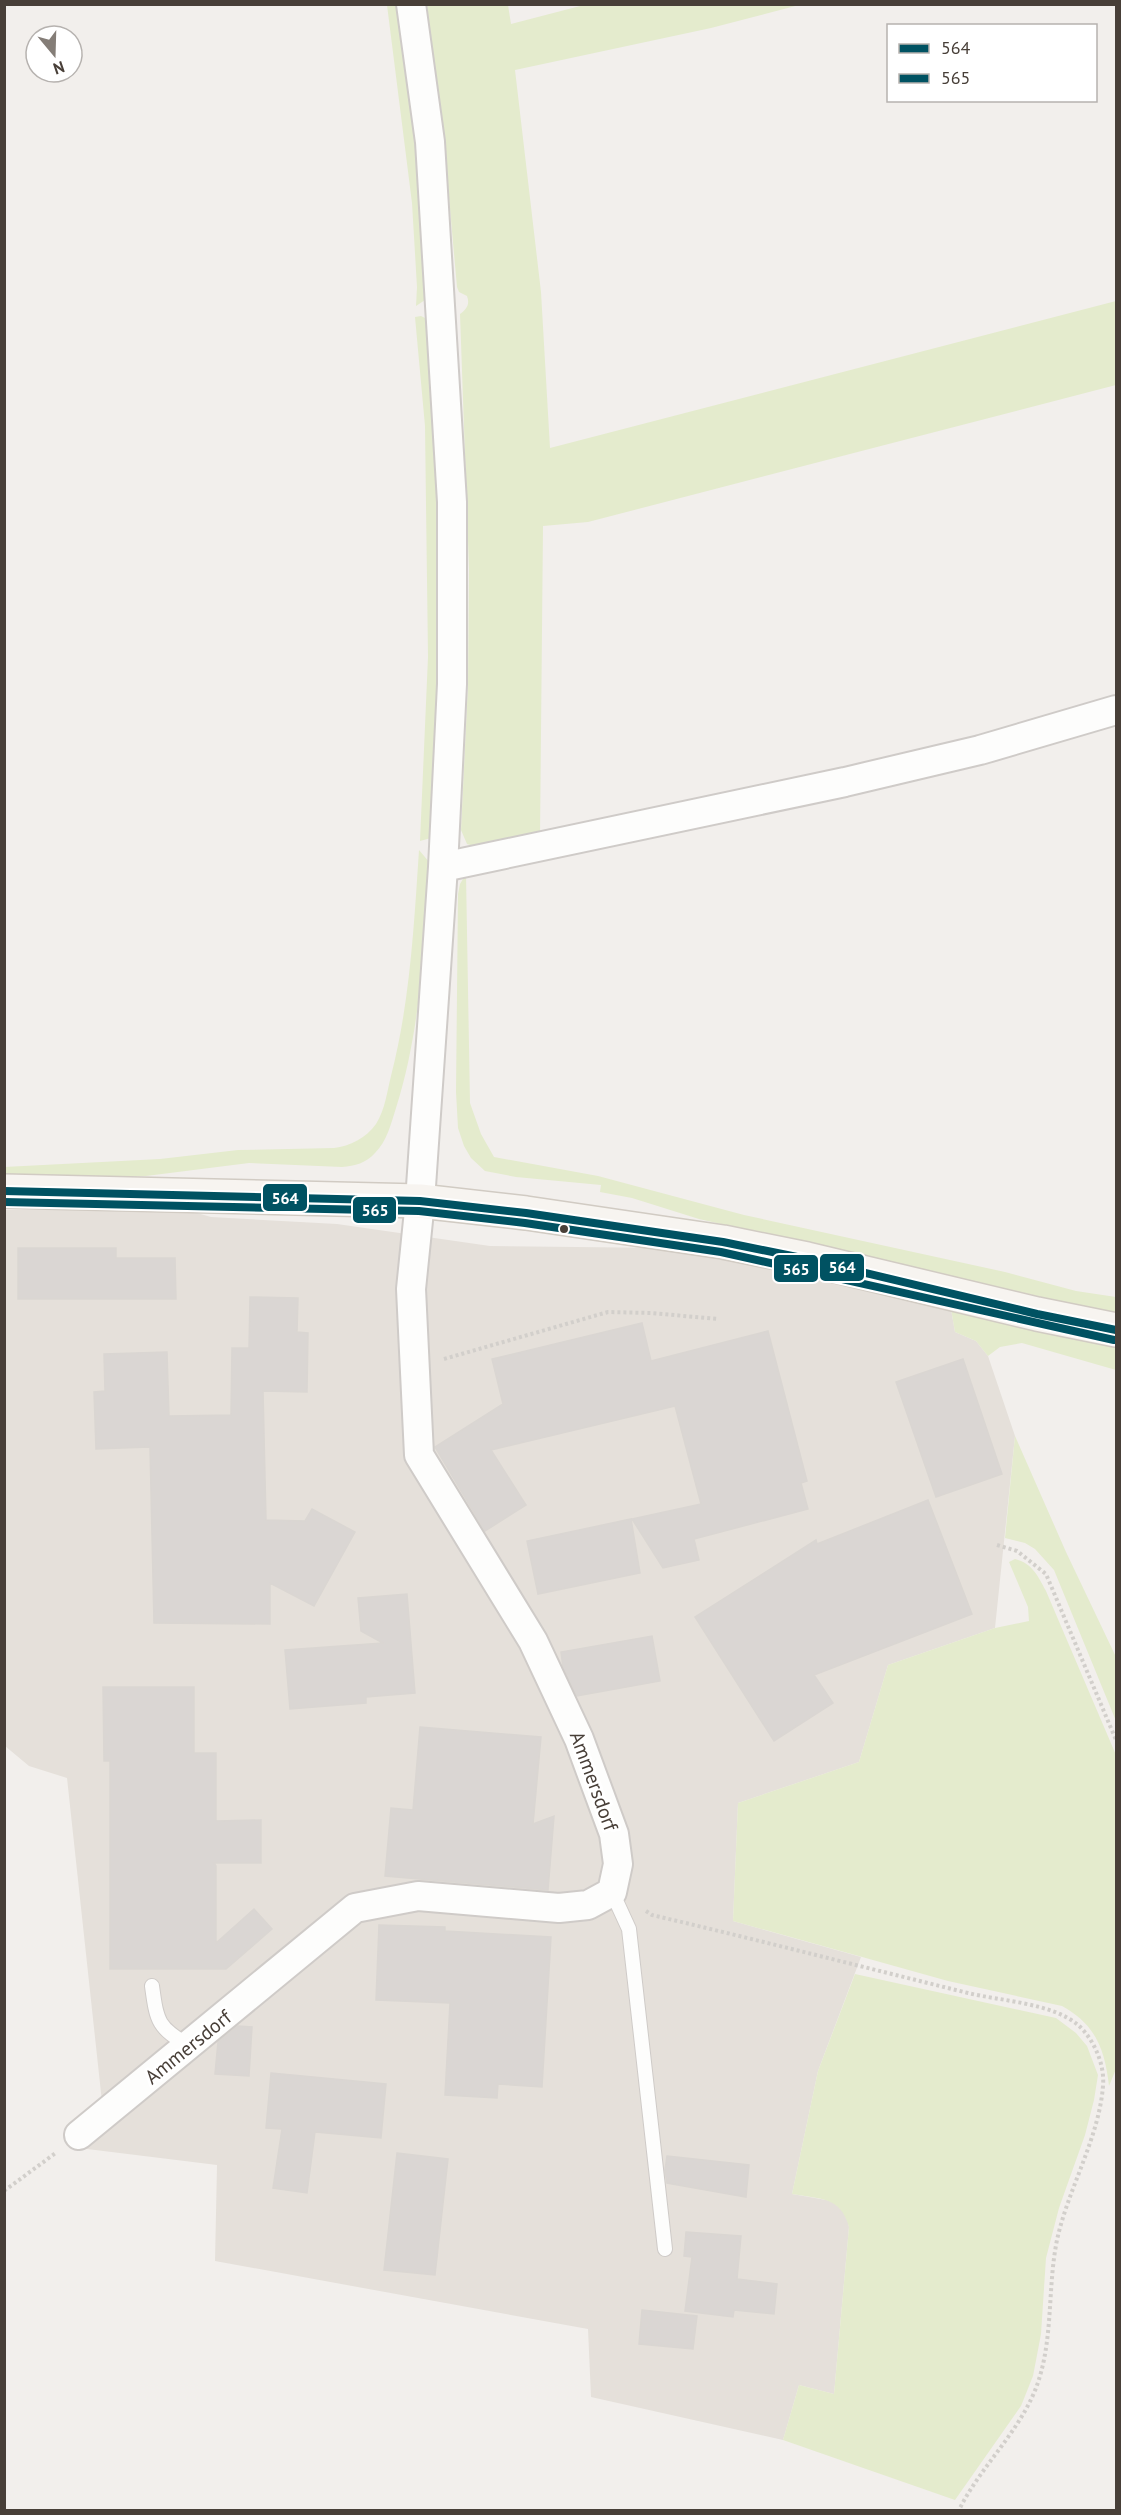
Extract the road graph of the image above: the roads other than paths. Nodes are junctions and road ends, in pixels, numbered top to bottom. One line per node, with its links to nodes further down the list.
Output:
1 (411, 4): 3 (street, Ammersdorf)
2 (1116, 710): 3 (street)
3 (443, 867): 5 (street, Ammersdorf)
4 (4, 1191): 5 (main road)
5 (420, 1202): 6 (main road); 7 (street, Ammersdorf)
6 (1116, 1330)
7 (612, 1892): 9 (street, Ammersdorf); 11 (lane)
8 (152, 1986): 9 (lane)
9 (189, 2046): 10 (street, Ammersdorf)
10 (79, 2135)
11 (665, 2249)

